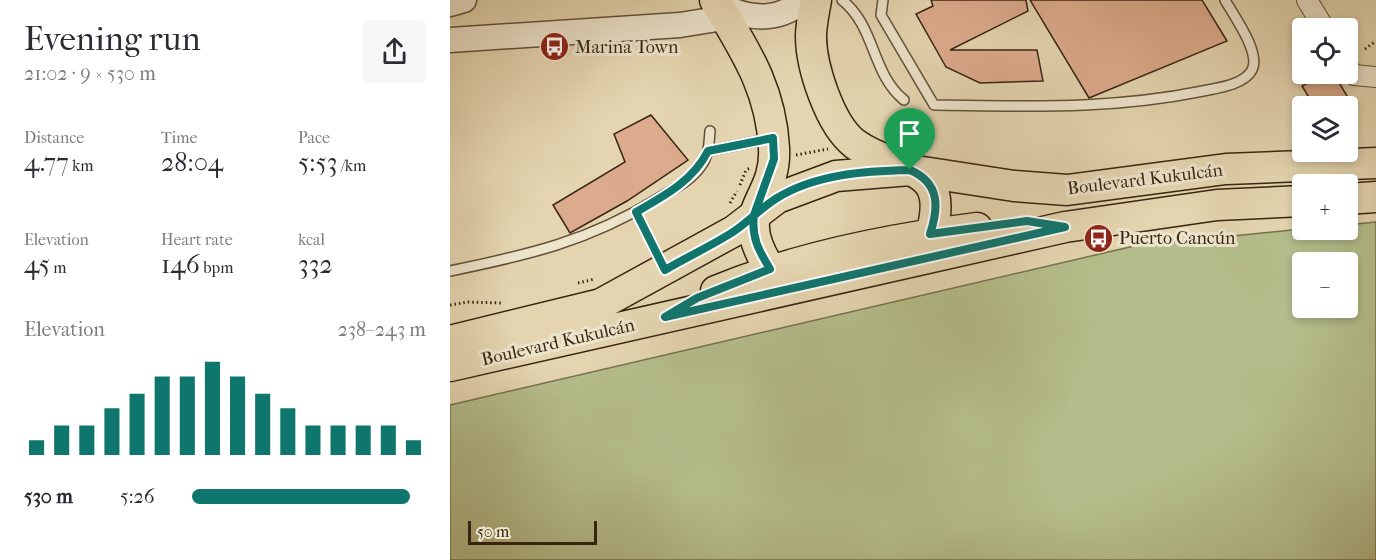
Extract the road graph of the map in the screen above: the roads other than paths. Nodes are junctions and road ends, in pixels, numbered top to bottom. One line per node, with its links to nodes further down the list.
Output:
1 (803, 0): 7 (street)
2 (816, 0): 17 (main road)
3 (842, 0): 12 (lane)
4 (883, 0): 5 (lane)
5 (1225, 0)
6 (1313, 2): 8 (street)
7 (725, 8): 9 (street); 14 (main road)
8 (1320, 18)
9 (450, 40)
10 (1358, 75): 11 (street)
11 (1376, 77)
12 (904, 100)
13 (710, 131): 15 (lane)
14 (773, 138): 15 (lane); 21 (main road)
15 (708, 151): 25 (lane)
16 (1376, 163): 17 (main road, Boulevard Kukulcán)
17 (910, 170): 21 (main road, Boulevard Kukulcán); 23 (main road)
18 (1376, 197): 19 (main road)
19 (1358, 198)
20 (1292, 201): 22 (main road, Boulevard Kukulcán)
21 (740, 213): 24 (main road); 27 (main road, Boulevard Kukulcán)
22 (1065, 227): 23 (main road); 26 (main road, Boulevard Kukulcán)
23 (930, 234): 24 (main road)
24 (770, 269): 26 (main road)
25 (450, 271)
26 (665, 317): 28 (main road, Boulevard Kukulcán)
27 (450, 341)
28 (450, 366)

